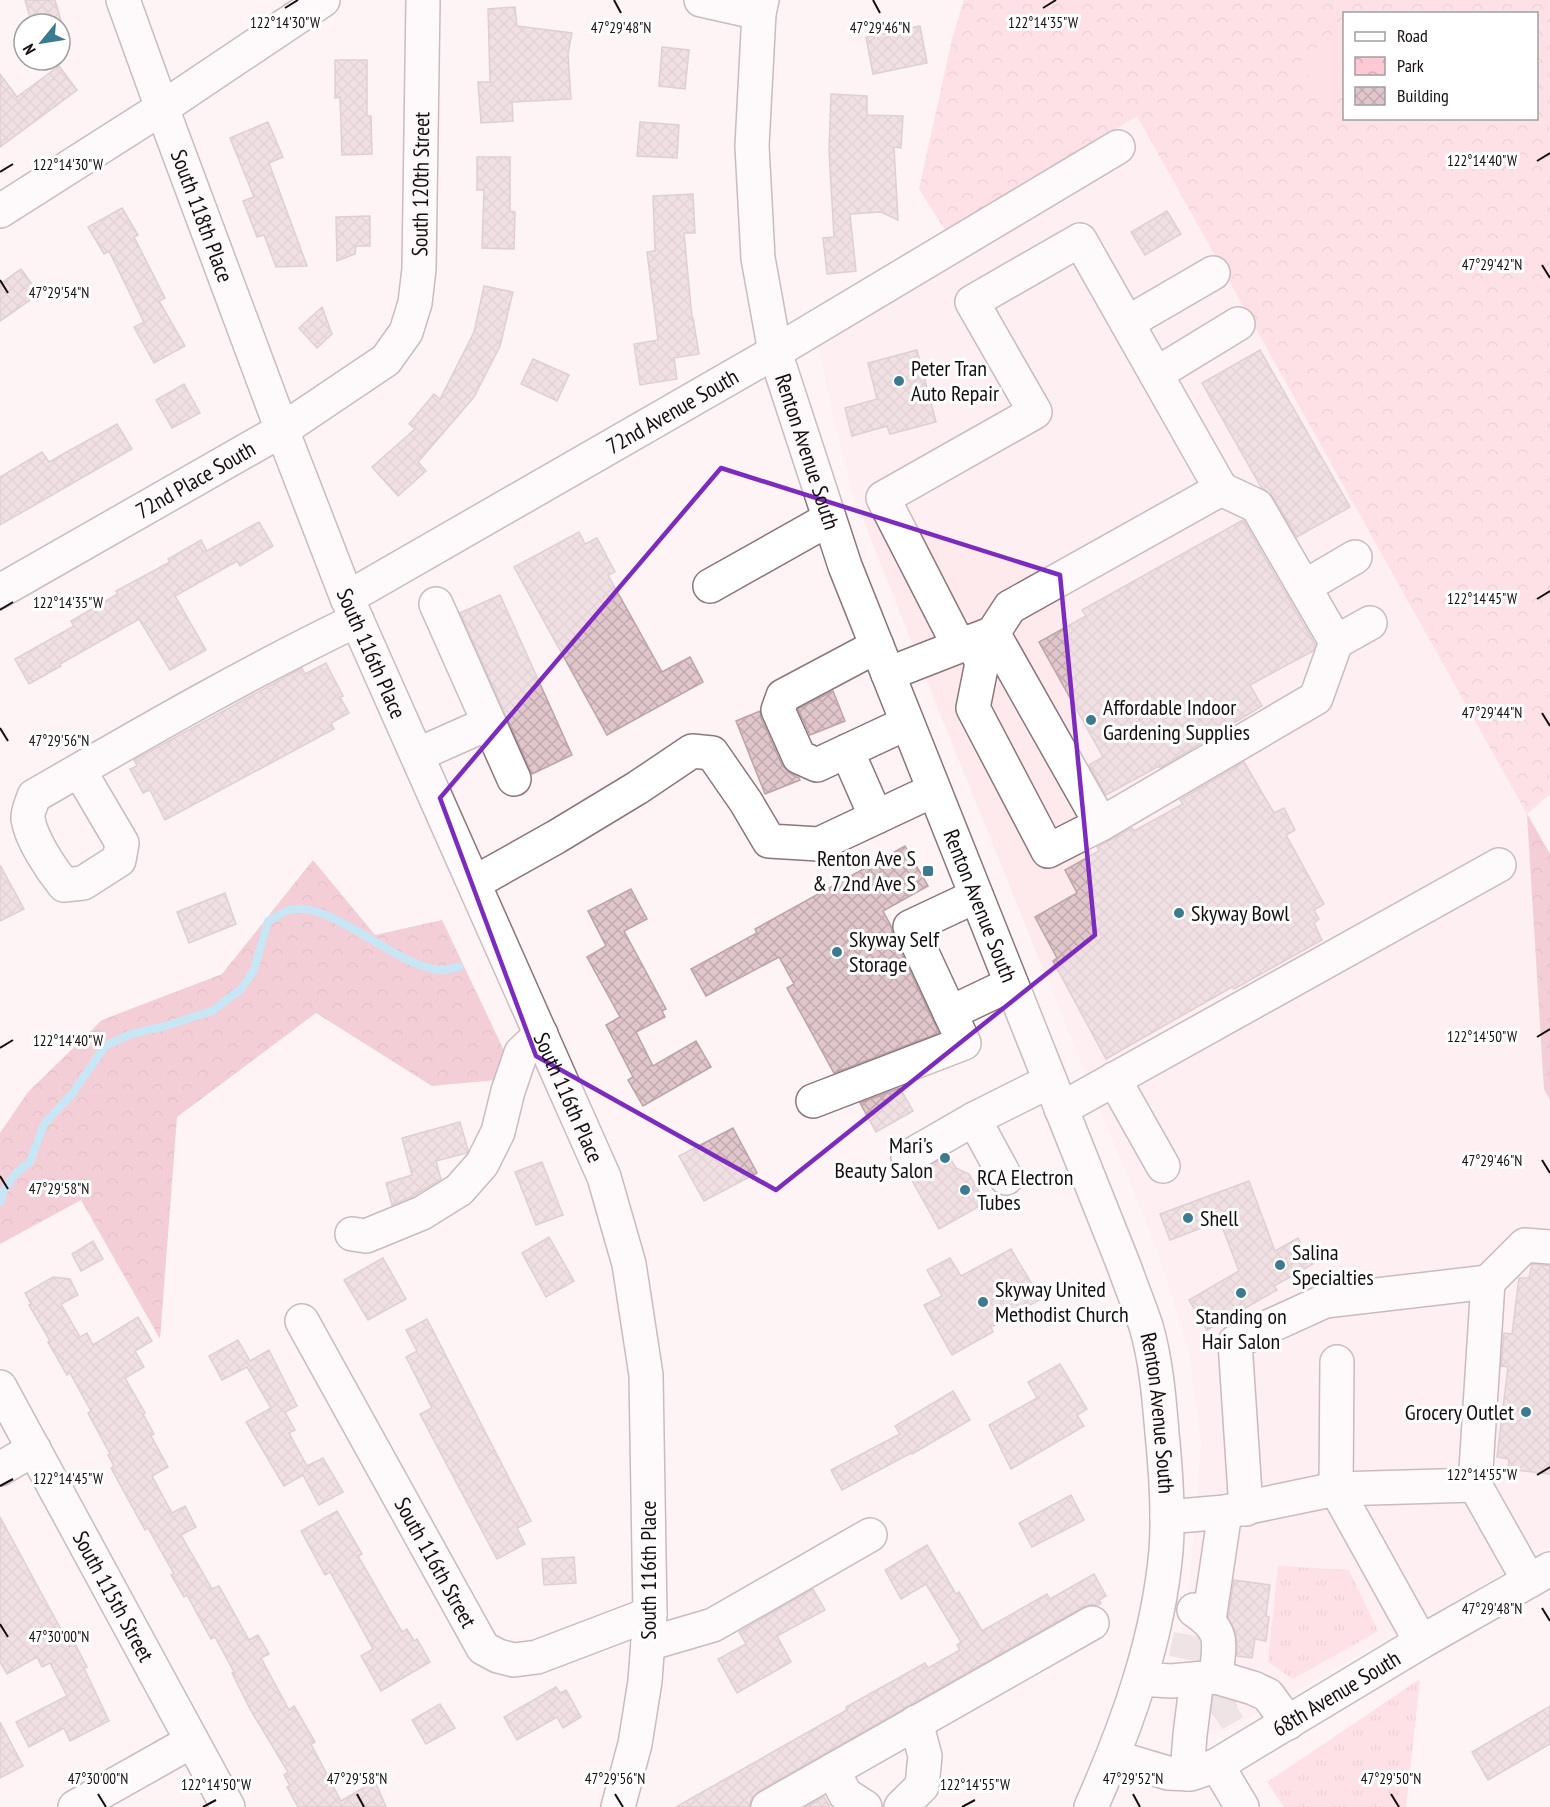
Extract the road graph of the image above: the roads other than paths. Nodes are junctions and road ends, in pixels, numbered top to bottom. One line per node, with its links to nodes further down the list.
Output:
1 (123, 0): 6 (street, South 118th Place)
2 (323, 0): 6 (street)
3 (423, 0): 13 (street, South 120th Street)
4 (701, 0): 5 (street)
5 (760, 7): 12 (street, Renton Avenue South)
6 (162, 108): 8 (street); 15 (street, South 118th Place)
7 (1118, 147): 12 (street, 72nd Avenue South)
8 (0, 211)
9 (1213, 273): 10 (street)
10 (1127, 323): 14 (street); 25 (street)
11 (1238, 324): 14 (street)
12 (775, 352): 17 (street, Renton Avenue South); 23 (street, 72nd Avenue South)
13 (386, 360): 15 (street, 72nd Place South)
14 (1156, 374): 16 (street)
15 (282, 430): 21 (street, 72nd Place South); 23 (street, South 116th Place)
16 (1221, 489): 20 (street); 25 (street)
17 (829, 519): 19 (street); 27 (street, Renton Avenue South)
18 (1355, 557): 20 (street)
19 (710, 586)
20 (1304, 587): 26 (street)
21 (0, 591)
22 (436, 604): 28 (street)
23 (352, 609): 31 (street, South 116th Place); 32 (street, 72nd Avenue South)
24 (1370, 623): 26 (street)
25 (975, 640): 27 (street); 36 (street); 36 (street)
26 (1336, 642): 36 (street)
27 (882, 659): 29 (street, Renton Avenue South); 30 (street)
28 (489, 723): 31 (street); 33 (street)
29 (907, 723): 30 (street); 34 (street, Renton Avenue South)
30 (847, 751): 35 (street)
31 (417, 755): 38 (street, South 116th Place)
32 (79, 770)
33 (514, 779)
34 (934, 790): 35 (street); 39 (street, Renton Avenue South)
35 (876, 817): 38 (street)
36 (1101, 825)
37 (1499, 866): 43 (street)
38 (474, 883): 42 (street, South 116th Place)
39 (976, 896): 40 (street, Renton Avenue South); 41 (street)
40 (1011, 984): 41 (street); 44 (street, Renton Avenue South)
41 (950, 1013): 45 (street)
42 (541, 1034): 50 (street); 66 (street, South 116th Place)
43 (1114, 1079): 44 (street); 48 (street)
44 (1055, 1095): 46 (street); 61 (street, Renton Avenue South)
45 (813, 1101)
46 (974, 1119): 47 (street); 49 (street)
47 (908, 1157)
48 (1163, 1166)
49 (1006, 1178)
50 (352, 1234)
51 (1550, 1247): 52 (street)
52 (1488, 1282): 58 (street); 60 (street)
53 (302, 1321): 66 (street, South 116th Street)
54 (1337, 1362): 59 (street)
55 (0, 1387): 56 (street, South 115th Street)
56 (34, 1449): 57 (street); 72 (street, South 115th Street)
57 (0, 1469)
58 (1475, 1485): 59 (street); 63 (street)
59 (1336, 1489): 60 (street); 67 (street)
60 (1236, 1510): 61 (street); 68 (street)
61 (1167, 1517): 64 (street, Renton Avenue South)
62 (870, 1535): 66 (street, South 116th Street)
63 (1539, 1575): 67 (street, 68th Avenue South)
64 (1159, 1604): 68 (street); 69 (street, Renton Avenue South)
65 (1092, 1623): 70 (street)
66 (649, 1629): 78 (street, South 116th Place)
67 (1421, 1642): 71 (street, 68th Avenue South)
68 (1206, 1672): 69 (street); 71 (street); 75 (street)
69 (1140, 1679): 73 (street, Renton Avenue South)
70 (916, 1722): 74 (street); 81 (street)
71 (1288, 1723): 75 (street, 68th Avenue South)
72 (192, 1741): 76 (street); 77 (street, South 115th Street)
73 (1113, 1757): 75 (street); 82 (street, Renton Avenue South)
74 (833, 1770): 79 (street); 80 (street)
75 (1202, 1770): 83 (street)
76 (75, 1807)
77 (228, 1807)
78 (618, 1807)
79 (768, 1807)
80 (865, 1807)
81 (901, 1807)
82 (1091, 1807)
83 (1242, 1807)

